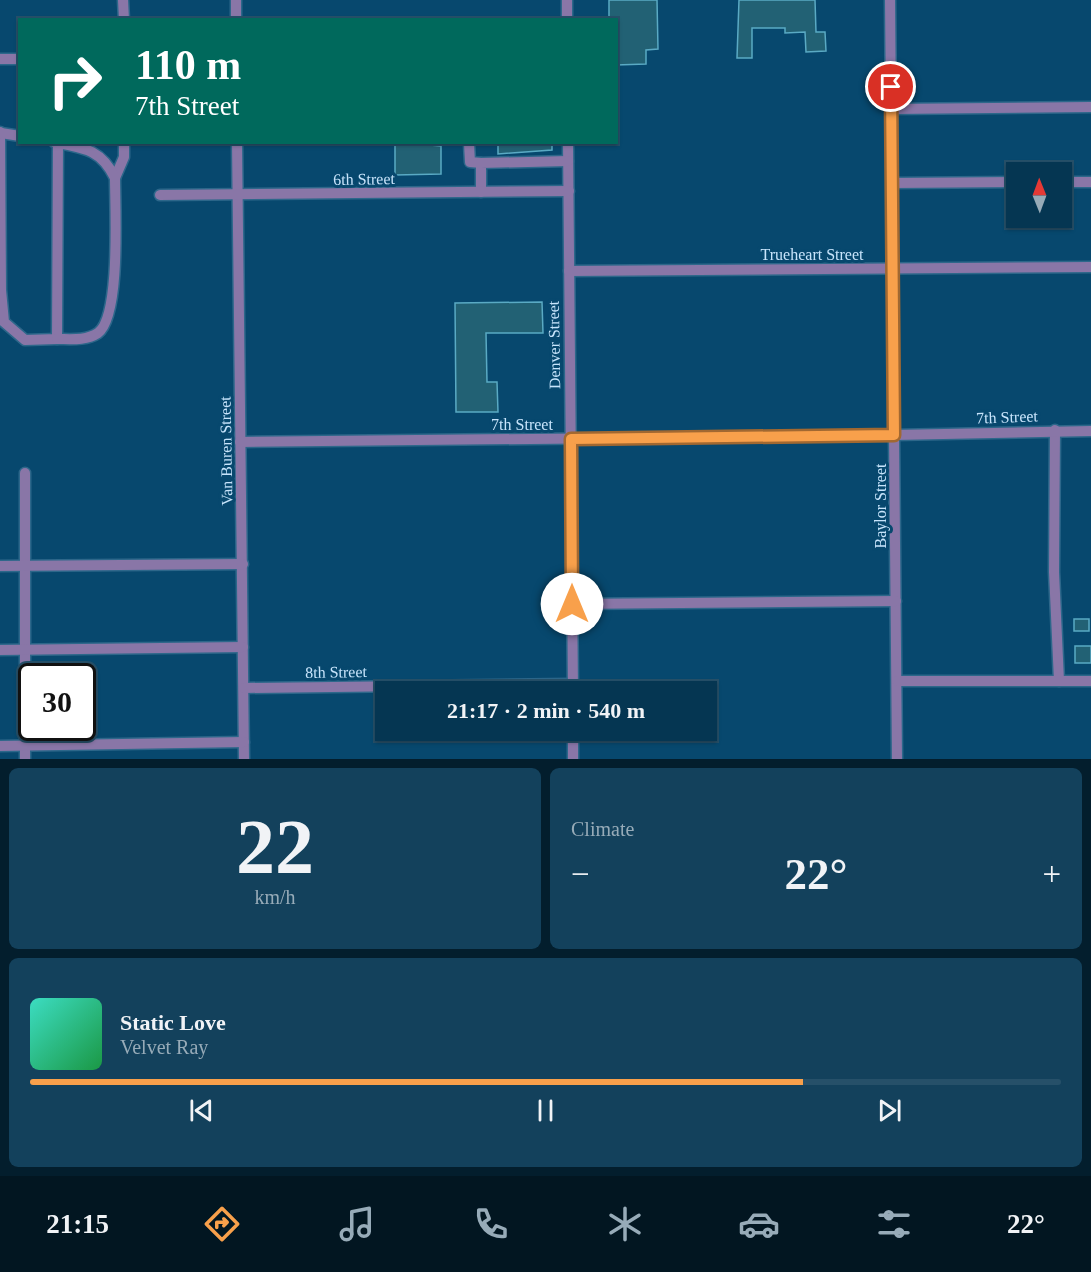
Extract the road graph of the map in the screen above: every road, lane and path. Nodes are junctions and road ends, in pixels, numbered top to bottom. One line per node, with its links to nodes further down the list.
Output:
1 (123, 0): 5 (street)
2 (236, 0): 6 (street)
3 (567, 0): 7 (street)
4 (890, 0): 11 (street, Baylor Street)
5 (124, 18)
6 (236, 18)
7 (567, 18)
8 (0, 59): 9 (street)
9 (18, 59)
10 (1091, 107): 11 (street)
11 (891, 109): 26 (street, Baylor Street)
12 (0, 133): 13 (street); 34 (street)
13 (18, 136)
14 (56, 144): 34 (street)
15 (60, 144): 22 (street)
16 (124, 144): 22 (street)
17 (237, 144): 29 (street, Van Buren Street)
18 (470, 144): 21 (street)
19 (568, 144): 20 (street, Denver Street)
20 (568, 161): 21 (street); 27 (street, Denver Street)
21 (481, 163): 28 (street)
22 (116, 178): 34 (street)
23 (1006, 182): 26 (street)
24 (1072, 182): 25 (street)
25 (1091, 182)
26 (892, 183): 32 (street, Baylor Street)
27 (569, 191): 28 (street, 6th Street); 33 (street, Denver Street)
28 (481, 192): 29 (street, 6th Street)
29 (237, 194): 30 (street, 6th Street); 39 (street, Van Buren Street)
30 (160, 195)
31 (1091, 267): 32 (street, Trueheart Street)
32 (893, 269): 33 (street, Trueheart Street); 37 (street, Baylor Street)
33 (569, 271): 38 (street, Denver Street)
34 (57, 339)
35 (1055, 430): 36 (street, 7th Street); 37 (street, 7th Street); 51 (street)
36 (1091, 430)
37 (894, 435): 38 (street, 7th Street); 44 (street, Baylor Street)
38 (571, 439): 39 (street, 7th Street); 45 (street, Denver Street)
39 (240, 442): 41 (street, Van Buren Street)
40 (25, 473): 43 (street)
41 (243, 564): 43 (street); 46 (street, Van Buren Street)
42 (0, 566): 43 (street)
43 (24, 566): 48 (street)
44 (896, 601): 45 (street); 50 (street, Baylor Street)
45 (572, 604): 49 (street, Denver Street)
46 (243, 647): 48 (street); 53 (street, Van Buren Street)
47 (0, 650): 48 (street)
48 (25, 650): 58 (street)
49 (573, 681)
50 (897, 681): 51 (street); 62 (street, Baylor Street)
51 (1059, 681): 52 (street)
52 (1091, 681)
53 (244, 688): 54 (street, 8th Street); 56 (street, Van Buren Street)
54 (375, 688)
55 (573, 741): 61 (street)
56 (244, 742): 58 (street); 60 (street, Van Buren Street)
57 (0, 746): 58 (street)
58 (25, 746): 59 (street)
59 (25, 759)
60 (244, 759)
61 (573, 759)
62 (897, 759)

